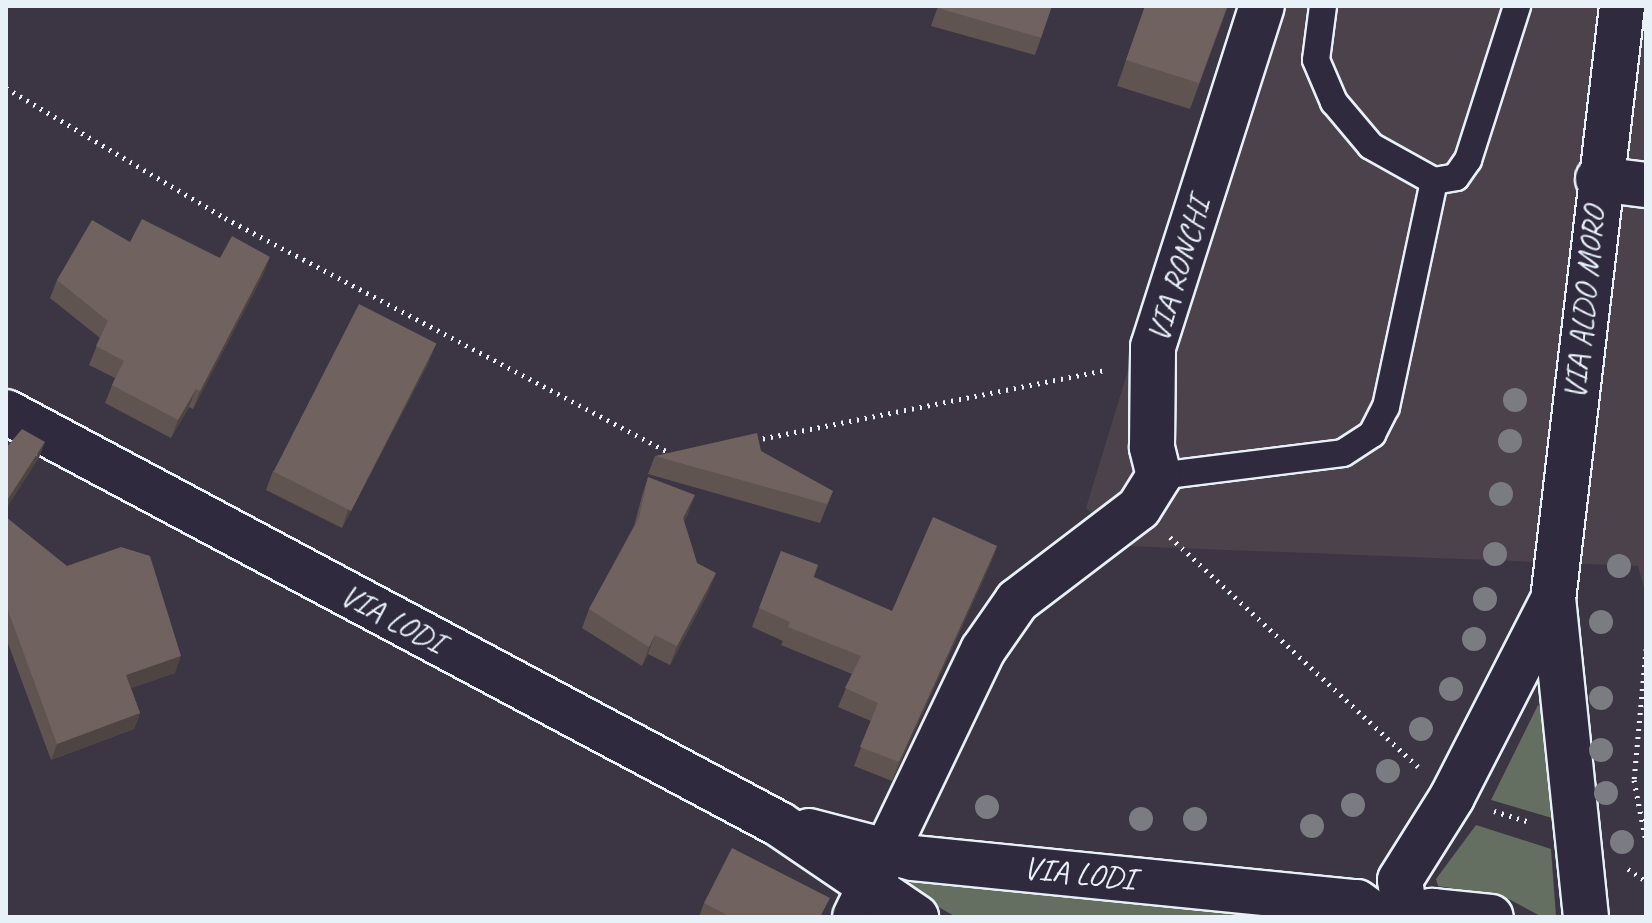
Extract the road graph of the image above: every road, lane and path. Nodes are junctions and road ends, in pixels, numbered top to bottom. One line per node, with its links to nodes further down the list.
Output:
1 (1262, 6): 13 (street, VIA RONCHI)
2 (1517, 6): 7 (lane)
3 (1622, 6): 6 (street, VIA ALDO MORO)
4 (1321, 13): 7 (lane)
5 (6, 88): 12 (path)
6 (1598, 179): 8 (street); 14 (street, VIA ALDO MORO)
7 (1434, 181): 13 (lane)
8 (1646, 185)
9 (1122, 371): 11 (path)
10 (6, 412): 20 (street, VIA LODI)
11 (751, 440)
12 (678, 453)
13 (1149, 492): 16 (path); 20 (street)
14 (1553, 600): 16 (street, VIA ALDO MORO); 17 (street, VIA ALDO MORO)
15 (1646, 649): 18 (path)
16 (1452, 797): 17 (path); 21 (street, VIA ALDO MORO)
17 (1579, 837): 19 (path); 24 (street, VIA ALDO MORO)
18 (1646, 842)
19 (1646, 881)
20 (872, 885): 21 (street, VIA LODI); 22 (street, VIA LODI)
21 (1393, 916): 23 (street)
22 (916, 917)
23 (1491, 917)
24 (1586, 917)

